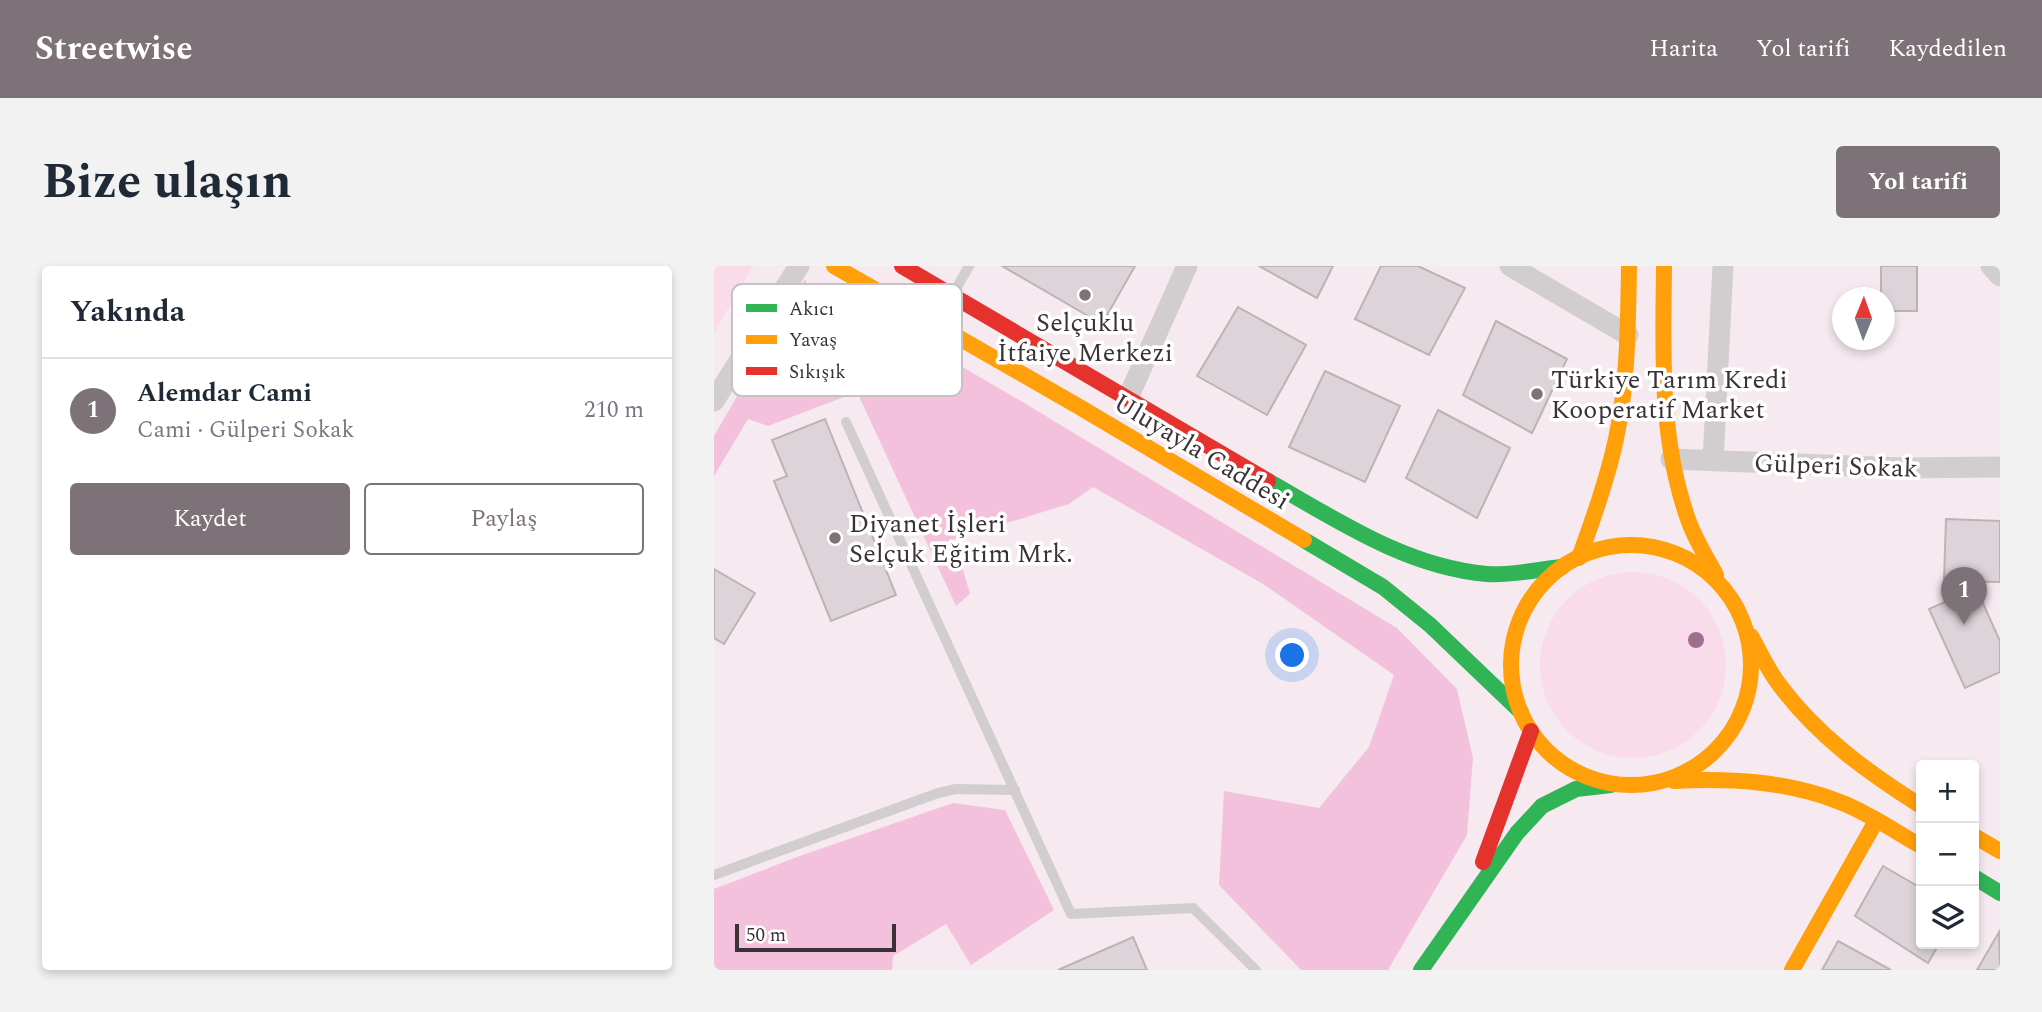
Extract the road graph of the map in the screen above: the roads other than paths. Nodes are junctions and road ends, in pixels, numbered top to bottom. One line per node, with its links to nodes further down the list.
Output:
1 (799, 266): 12 (street)
2 (834, 266): 13 (main road, Uluyayla Caddesi)
3 (902, 266): 14 (main road, Uluyayla Caddesi)
4 (969, 266): 15 (lane)
5 (1187, 266): 20 (street)
6 (1510, 266): 17 (street)
7 (1629, 266): 17 (main road)
8 (1664, 266): 23 (main road)
9 (1723, 266): 24 (street)
10 (1991, 266): 11 (street)
11 (2000, 276)
12 (788, 284)
13 (866, 284)
14 (932, 284)
15 (959, 284)
16 (962, 302): 20 (main road, Uluyayla Caddesi)
17 (1628, 335): 26 (main road)
18 (962, 339): 30 (main road, Uluyayla Caddesi)
19 (732, 372): 21 (street)
20 (1127, 400): 27 (main road, Uluyayla Caddesi)
21 (714, 401)
22 (846, 422): 34 (lane)
23 (1671, 459): 24 (street, Gülperi Sokak); 28 (main road)
24 (1713, 461): 25 (street, Gülperi Sokak)
25 (2000, 467)
26 (1579, 558): 27 (main road); 28 (main road)
27 (1562, 567): 30 (main road)
28 (1719, 582): 29 (main road)
29 (1747, 630): 32 (main road); 35 (main road)
30 (1521, 712): 31 (main road)
31 (1531, 731): 33 (main road); 43 (main road)
32 (1657, 782): 33 (main road); 36 (main road)
33 (1622, 784): 43 (main road)
34 (1015, 790): 40 (lane); 44 (lane)
35 (1916, 803)
36 (1876, 821): 38 (main road); 46 (main road)
37 (1979, 839): 39 (main road)
38 (1916, 843)
39 (2000, 851)
40 (714, 875)
41 (1979, 880): 42 (main road)
42 (2000, 893)
43 (1461, 916): 45 (main road)
44 (1256, 970)
45 (1421, 970)
46 (1793, 970)

